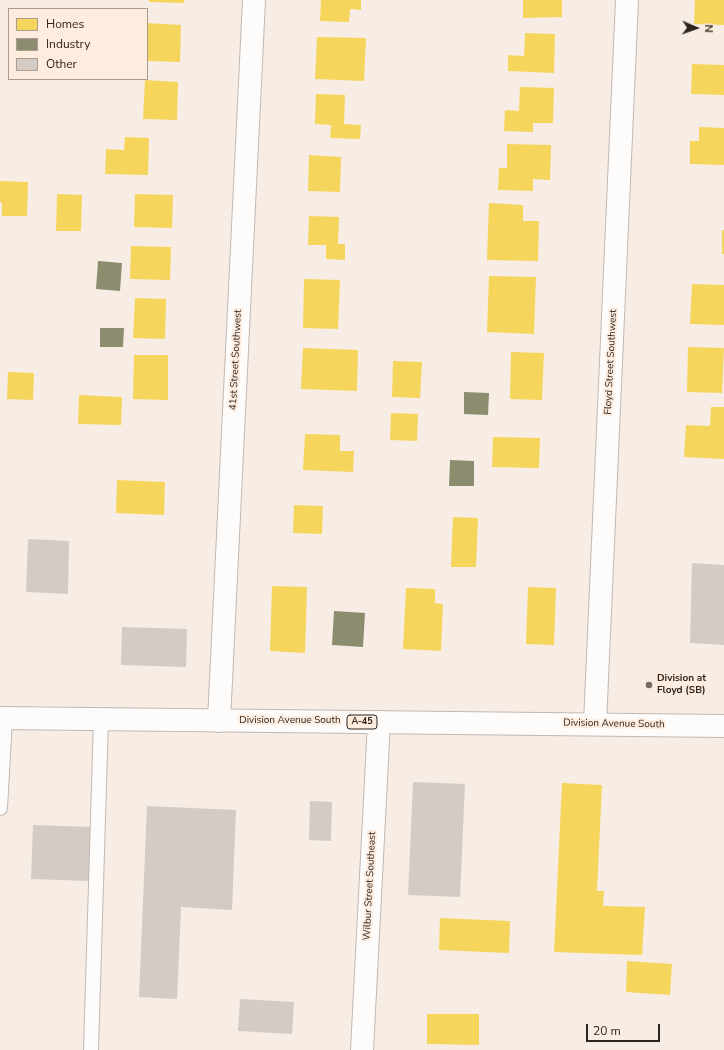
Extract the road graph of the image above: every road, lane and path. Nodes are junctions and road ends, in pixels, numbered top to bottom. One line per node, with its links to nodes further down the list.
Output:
1 (254, 0): 5 (street, 41st Street Southwest)
2 (627, 0): 7 (street, Floyd Street Southwest)
3 (2, 718): 4 (street, Division Avenue South / A-45); 9 (lane)
4 (101, 719): 5 (street, Division Avenue South / A-45); 10 (lane)
5 (219, 720): 6 (street, Division Avenue South / A-45)
6 (378, 722): 7 (street, Division Avenue South / A-45); 11 (street, Wilbur Street Southeast)
7 (595, 724): 8 (street, Division Avenue South / A-45)
8 (724, 726)
9 (0, 808)
10 (91, 1050)
11 (362, 1050)

